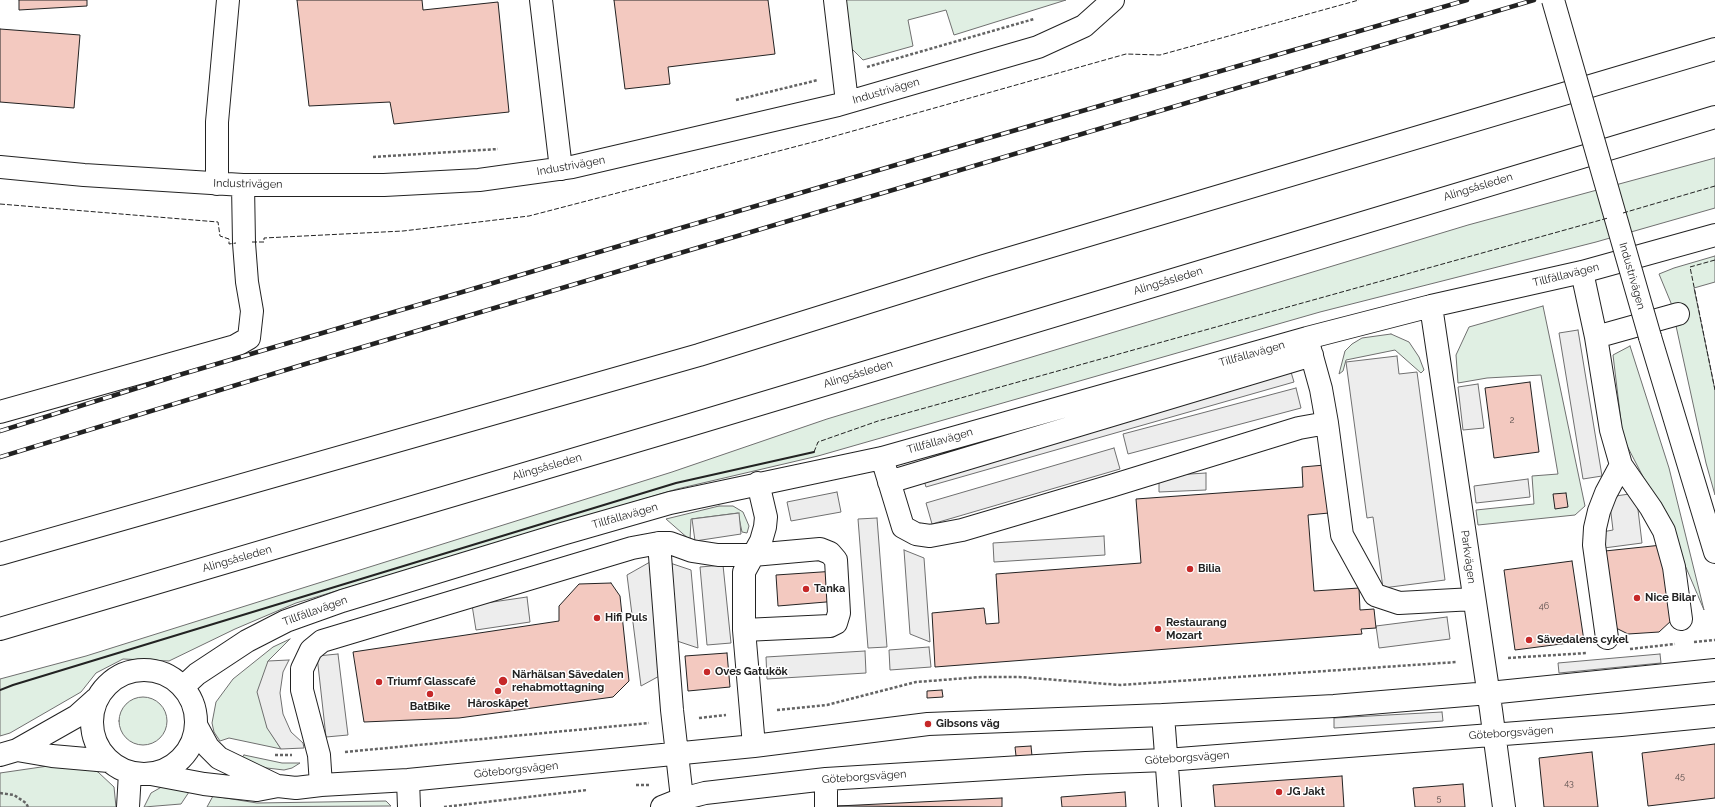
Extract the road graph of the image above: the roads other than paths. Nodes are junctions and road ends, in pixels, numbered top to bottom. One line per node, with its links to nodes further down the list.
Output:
1 (228, 0): 11 (main road)
2 (541, 0): 10 (main road)
3 (835, 0): 7 (main road)
4 (1114, 0): 7 (main road, Industrivägen)
5 (1553, 0): 26 (main road, Industrivägen, bridge)
6 (1715, 49): 27 (main road)
7 (847, 102): 10 (main road, Industrivägen)
8 (1715, 117): 31 (main road, Alingsåsleden)
9 (0, 167): 11 (main road, Industrivägen)
10 (560, 169): 12 (main road, Industrivägen)
11 (218, 184): 12 (main road, Industrivägen)
12 (243, 185): 19 (main road)
13 (1715, 235): 14 (main road, Tillfällavägen)
14 (1582, 272): 15 (main road, Tillfällavägen); 17 (main road)
15 (1431, 306): 18 (main road, Tillfällavägen); 29 (main road, Parkvägen)
16 (1678, 314): 17 (main road)
17 (1596, 337): 22 (main road)
18 (1310, 347): 20 (main road); 21 (main road, Tillfällavägen); 23 (main road)
19 (0, 412)
20 (1328, 423): 23 (main road); 29 (main road)
21 (882, 458): 23 (main road); 24 (main road, Tillfällavägen)
22 (1621, 465): 30 (main road); 33 (main road)
23 (889, 482)
24 (758, 484): 28 (main road); 35 (main road, Tillfällavägen)
25 (659, 543): 28 (main road); 44 (main road); 50 (main road)
26 (1715, 552)
27 (0, 554)
28 (753, 554): 32 (main road); 32 (main road)
29 (1474, 599): 36 (main road, Parkvägen)
30 (1681, 619)
31 (0, 629)
32 (744, 630): 42 (main road)
33 (1607, 638)
34 (1715, 670): 36 (main road, Göteborgsvägen)
35 (183, 687): 37 (main road); 40 (main road)
36 (1488, 693): 38 (main road, Göteborgsvägen); 41 (main road, Parkvägen)
37 (96, 699): 43 (main road); 46 (main road)
38 (1163, 715): 42 (main road, Göteborgsvägen); 45 (main road)
39 (1715, 716): 41 (main road, Göteborgsvägen)
40 (196, 725): 47 (main road); 51 (main road, Göteborgsvägen)
41 (1494, 734): 45 (main road, Göteborgsvägen); 58 (main road, Parkvägen)
42 (754, 746): 44 (main road, Göteborgsvägen)
43 (8, 752): 46 (main road)
44 (677, 753): 49 (main road, Göteborgsvägen); 52 (main road)
45 (1166, 760): 48 (main road, Göteborgsvägen); 57 (main road)
46 (109, 761): 47 (main road)
47 (141, 773): 51 (main road, Göteborgsvägen); 53 (main road)
48 (826, 779): 52 (main road, Göteborgsvägen); 56 (main road)
49 (408, 780): 50 (main road, Göteborgsvägen); 54 (main road)
50 (321, 784): 51 (main road, Göteborgsvägen)
51 (278, 786)
52 (683, 803): 55 (main road, Göteborgsvägen)
53 (128, 807)
54 (409, 807)
55 (662, 807)
56 (826, 807)
57 (1170, 807)
58 (1504, 807)

